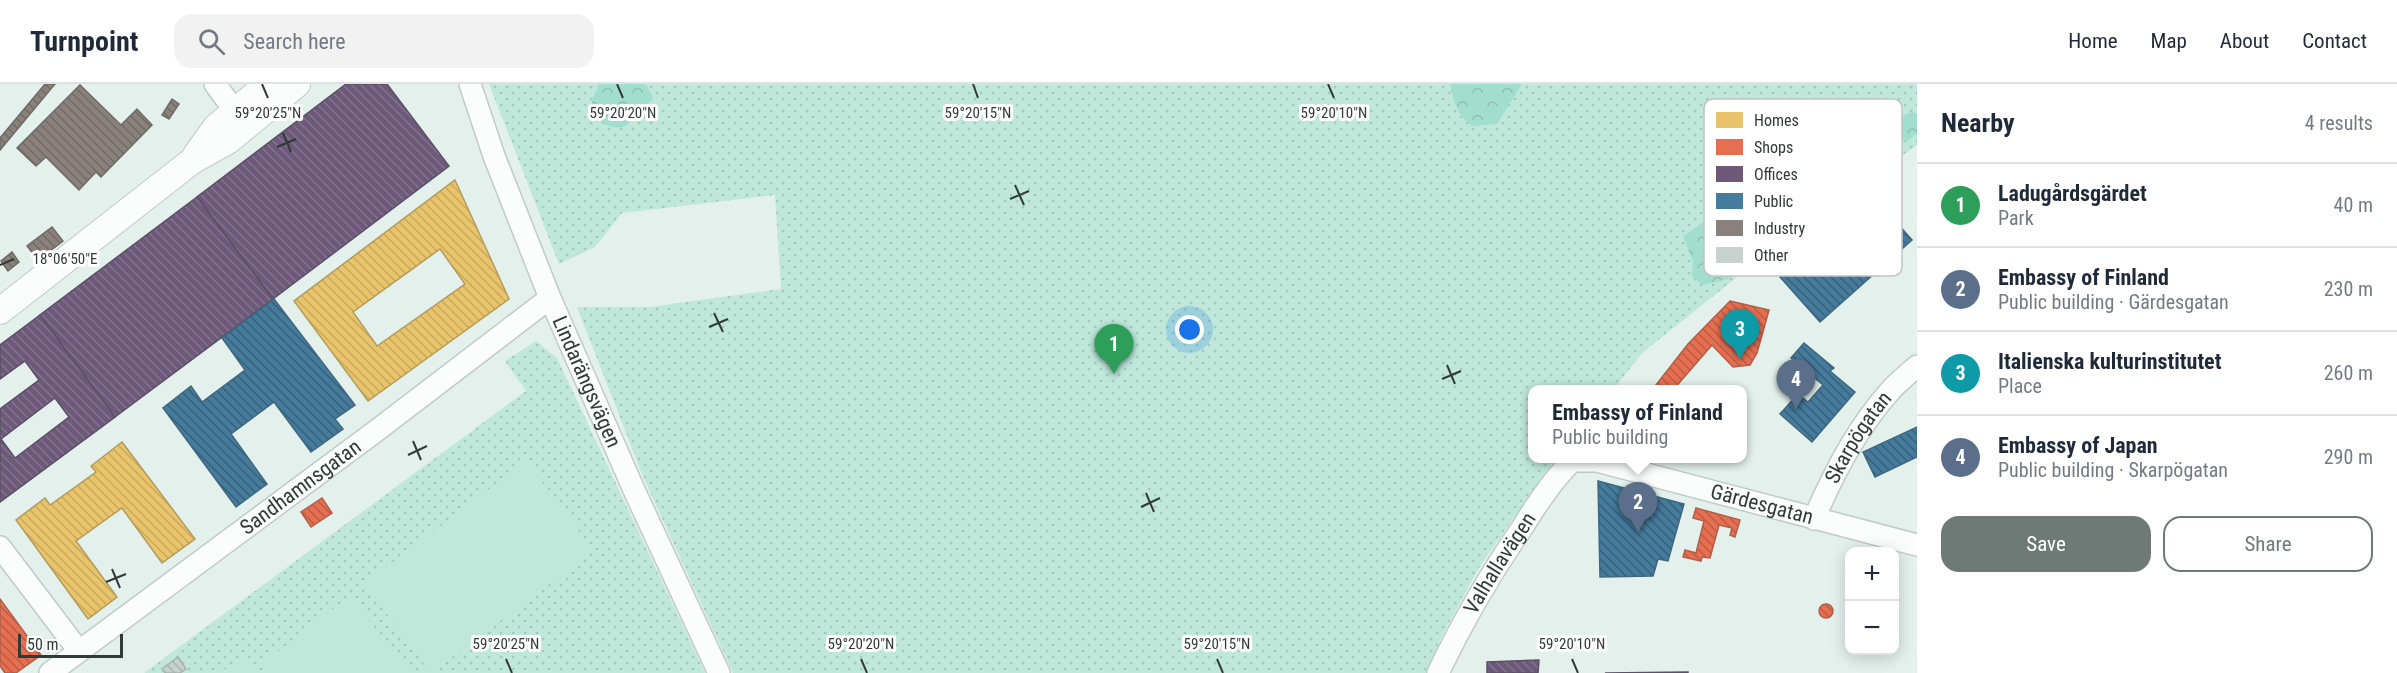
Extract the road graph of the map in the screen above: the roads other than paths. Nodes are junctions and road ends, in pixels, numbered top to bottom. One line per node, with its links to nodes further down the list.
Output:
1 (215, 84): 4 (street)
2 (297, 84): 4 (main road)
3 (470, 84): 5 (street, Lindarängsvägen)
4 (252, 102): 6 (main road)
5 (550, 298): 13 (street, Sandhamnsgatan); 15 (street, Lindarängsvägen)
6 (0, 310)
7 (1917, 366): 10 (street, Skarpögatan)
8 (1570, 463): 16 (street, Valhallavägen)
9 (1605, 463): 10 (street, Gärdesgatan)
10 (1815, 519): 11 (street, Gärdesgatan)
11 (1917, 545)
12 (0, 547): 13 (street)
13 (79, 651): 14 (street, Sandhamnsgatan)
14 (50, 673)
15 (719, 673)
16 (1438, 673)

